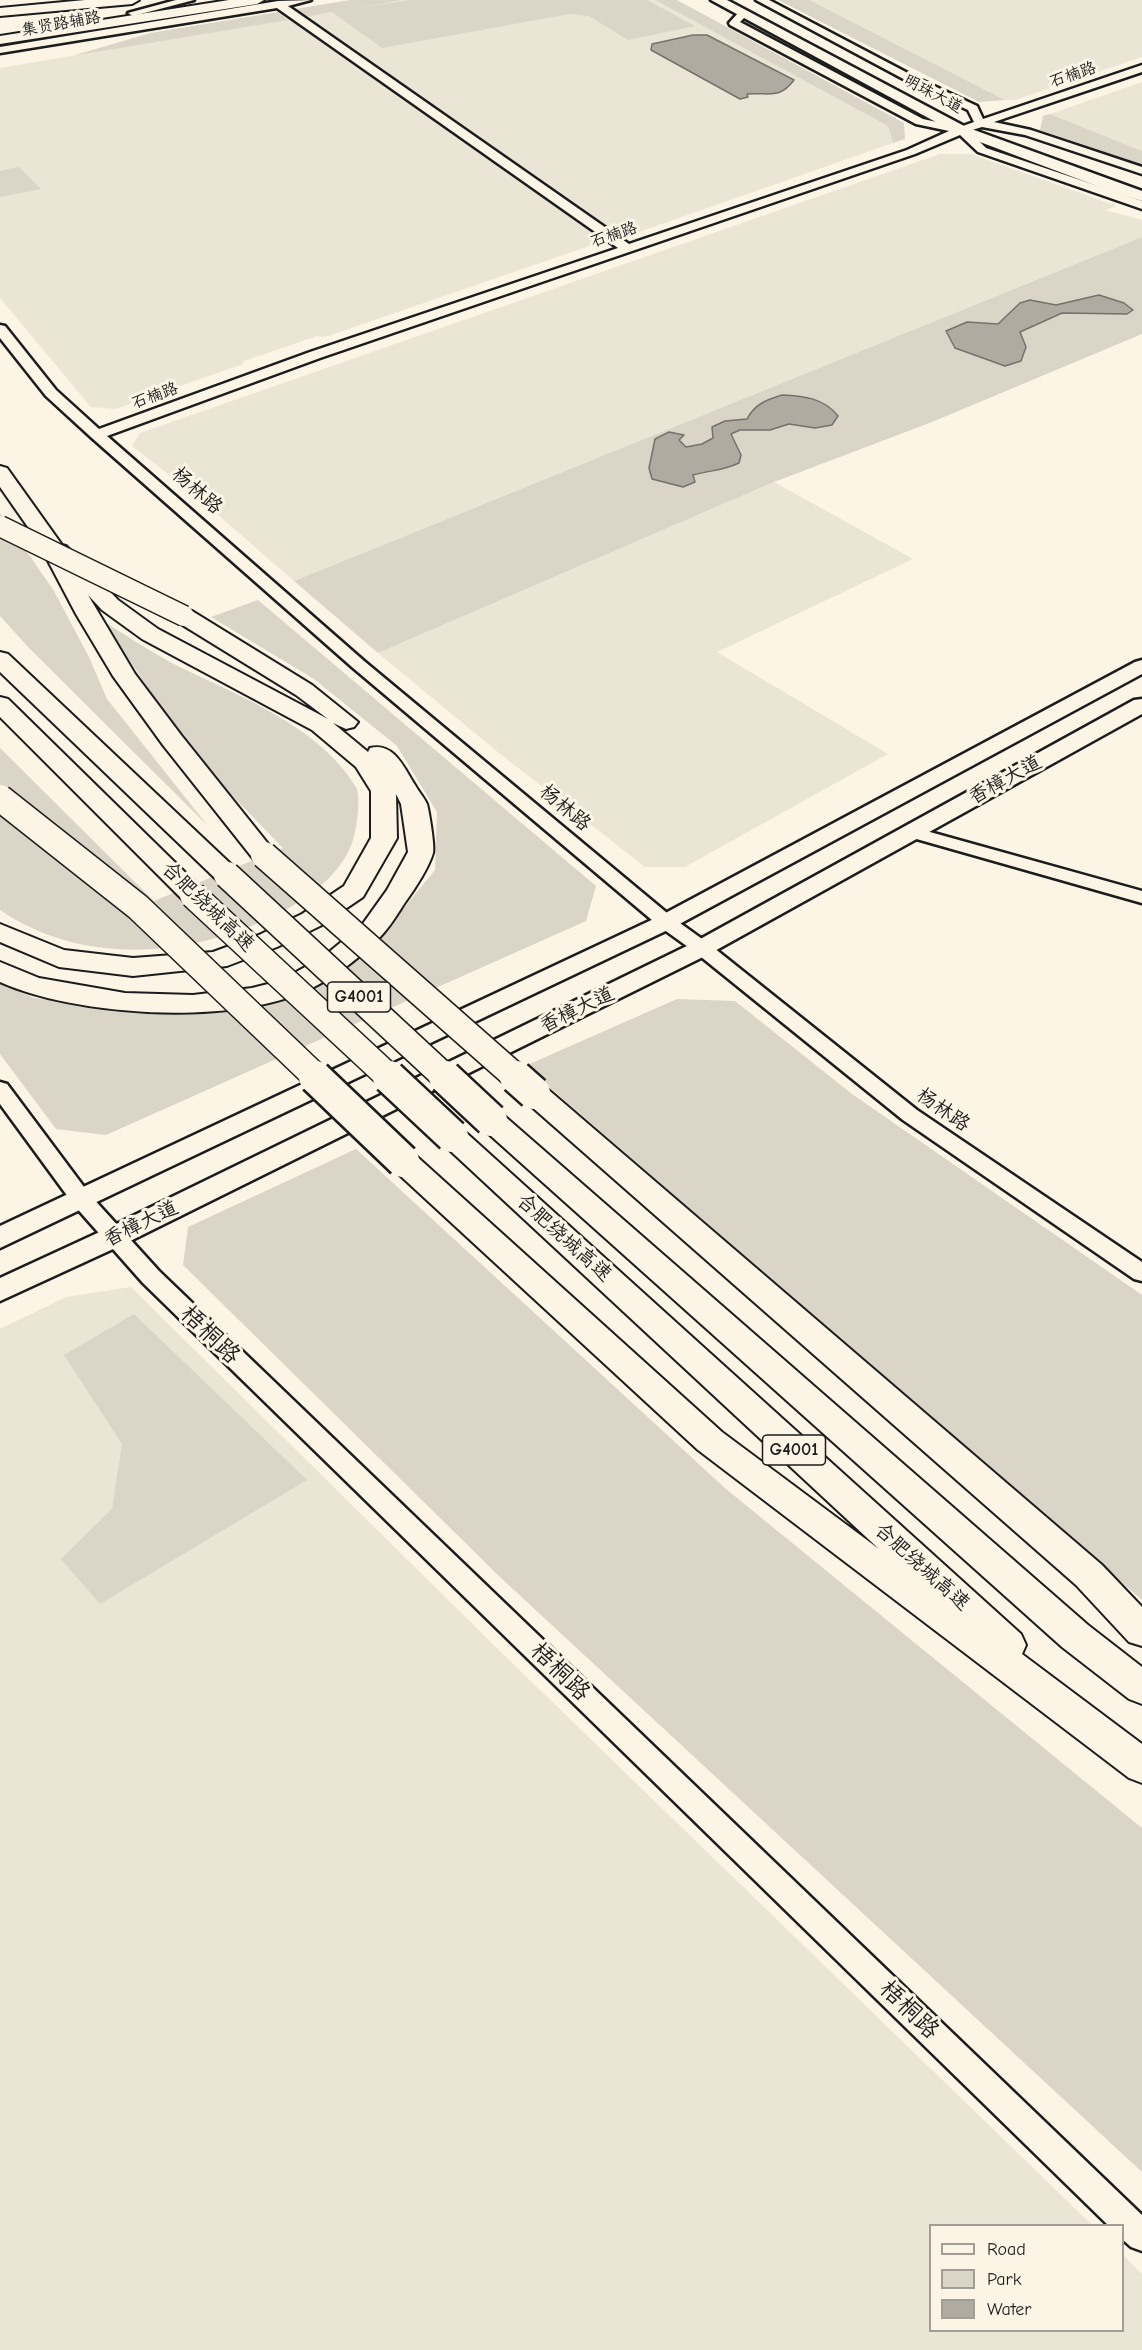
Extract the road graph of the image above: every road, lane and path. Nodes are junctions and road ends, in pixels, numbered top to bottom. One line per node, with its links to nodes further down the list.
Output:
1 (189, 0): 8 (street)
2 (213, 0): 8 (highway)
3 (257, 0): 13 (highway)
4 (306, 0): 7 (street, 集贤路辅路)
5 (717, 0): 10 (main road, 明珠大道)
6 (761, 0): 16 (street)
7 (278, 4): 11 (street, 集贤路辅路); 31 (street)
8 (132, 6): 9 (highway); 12 (highway)
9 (0, 12)
10 (740, 12): 18 (street); 19 (main road, 明珠大道); 20 (main road, 明珠大道)
11 (129, 28): 14 (street, 集贤路辅路); 15 (highway)
12 (0, 34)
13 (0, 43)
14 (0, 50)
15 (0, 61)
16 (887, 66): 19 (street); 21 (street)
17 (1142, 68): 21 (street, 石楠路)
18 (837, 78): 20 (street); 22 (street)
19 (909, 87): 21 (main road, 明珠大道)
20 (890, 92): 22 (main road, 明珠大道)
21 (980, 123): 22 (street, 石楠路); 24 (main road, 明珠大道); 25 (street)
22 (961, 130): 23 (main road, 明珠大道); 28 (street); 31 (street, 石楠路)
23 (1048, 162): 28 (street); 29 (main road, 明珠大道)
24 (1085, 165): 26 (street); 27 (main road, 明珠大道)
25 (1142, 171)
26 (1142, 176)
27 (1142, 186)
28 (1104, 193): 30 (street)
29 (1142, 196)
30 (1142, 205)
31 (627, 248): 33 (street, 石楠路)
32 (0, 329): 33 (street, 杨林路)
33 (97, 435): 44 (street, 杨林路)
34 (0, 472): 36 (highway)
35 (0, 526): 47 (highway, bridge)
36 (48, 540): 45 (highway); 54 (highway, bridge)
37 (0, 659): 55 (highway, 合肥绕城高速 / G4001, bridge)
38 (1142, 666): 44 (main road, 香樟大道)
39 (0, 704): 56 (highway, 合肥绕城高速 / G4001, bridge)
40 (1142, 705): 42 (main road, 香樟大道)
41 (0, 798): 57 (highway, bridge)
42 (912, 832): 43 (street); 46 (main road, 香樟大道)
43 (1142, 897)
44 (666, 922): 46 (street, 杨林路); 49 (main road, 香樟大道)
45 (0, 932)
46 (702, 948): 50 (main road, 香樟大道); 52 (street, 杨林路)
47 (0, 972)
48 (0, 1089): 49 (street, 梧桐路)
49 (82, 1200): 50 (street, 梧桐路); 51 (main road, 香樟大道)
50 (114, 1237): 53 (main road, 香樟大道); 58 (street, 梧桐路)
51 (0, 1238)
52 (1142, 1273)
53 (0, 1290)
54 (1142, 1631)
55 (1142, 1688)
56 (1142, 1756)
57 (1142, 1766)
58 (1142, 2236)

